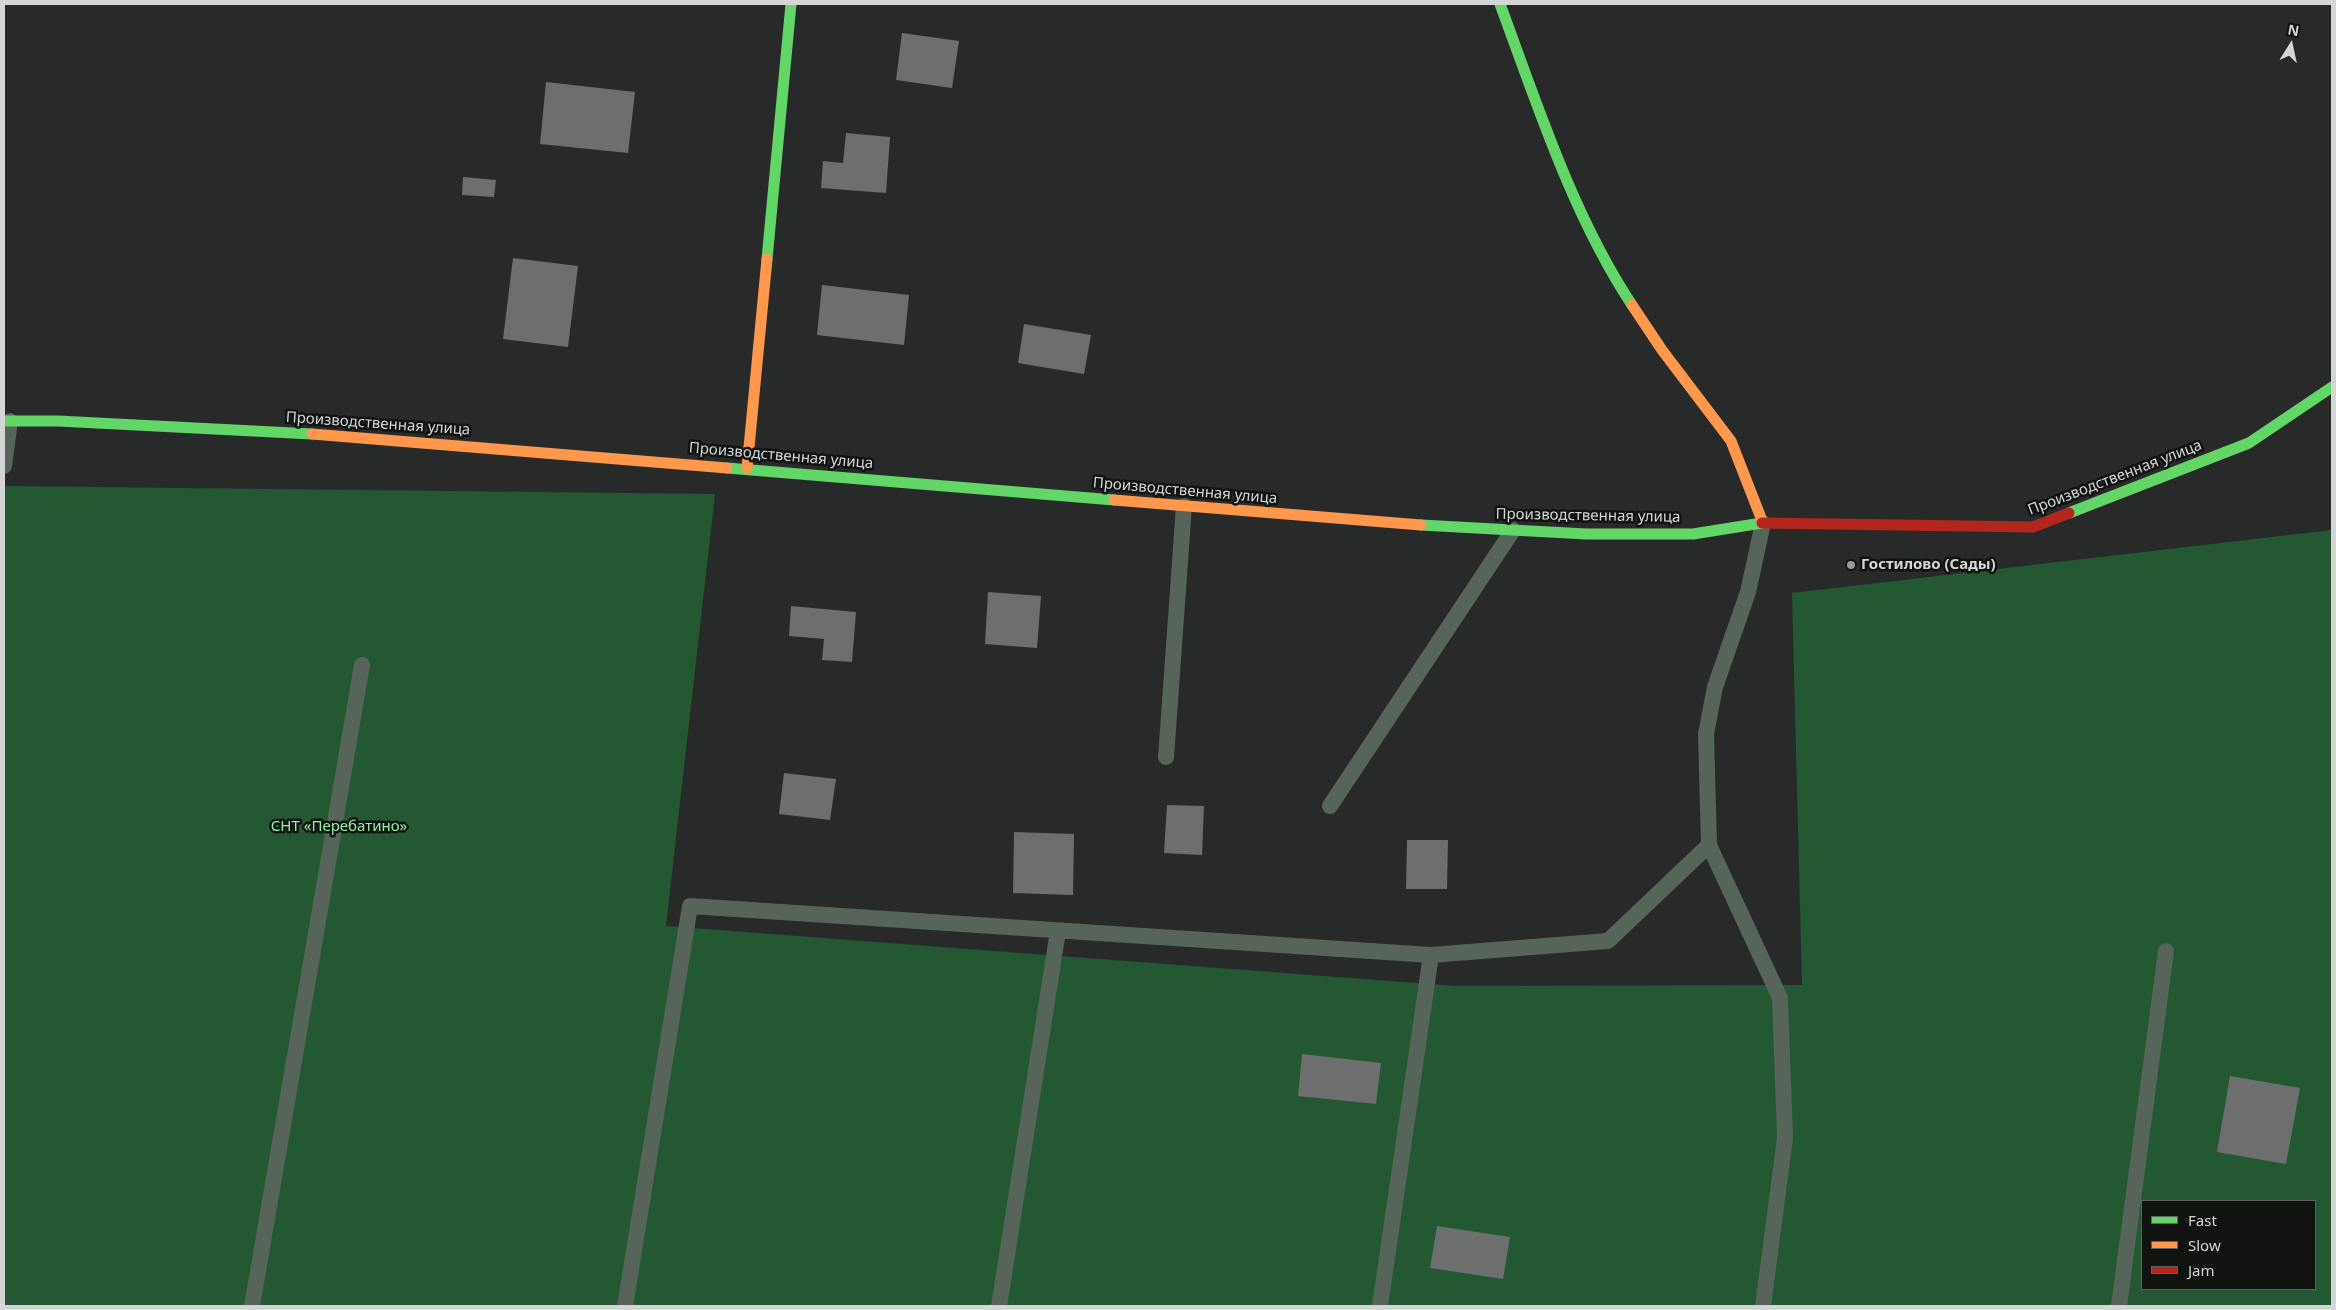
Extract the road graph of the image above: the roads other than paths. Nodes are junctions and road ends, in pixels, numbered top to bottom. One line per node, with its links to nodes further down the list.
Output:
1 (791, 4): 6 (street)
2 (1500, 4): 8 (street)
3 (2332, 387): 8 (street, Производственная улица)
4 (7, 421): 5 (lane); 6 (street, Производственная улица)
5 (4, 466)
6 (747, 468): 7 (street, Производственная улица)
7 (1184, 506): 9 (street, Производственная улица); 11 (lane)
8 (1763, 523): 9 (street, Производственная улица); 13 (lane)
9 (1513, 530): 12 (lane)
10 (362, 665): 17 (lane)
11 (1166, 757)
12 (1330, 806)
13 (1709, 845): 16 (lane); 21 (lane)
14 (1058, 931): 16 (lane); 18 (lane); 19 (lane)
15 (2166, 951): 22 (lane)
16 (1431, 955): 20 (lane)
17 (252, 1306)
18 (625, 1306)
19 (999, 1306)
20 (1380, 1306)
21 (1763, 1306)
22 (2119, 1306)

